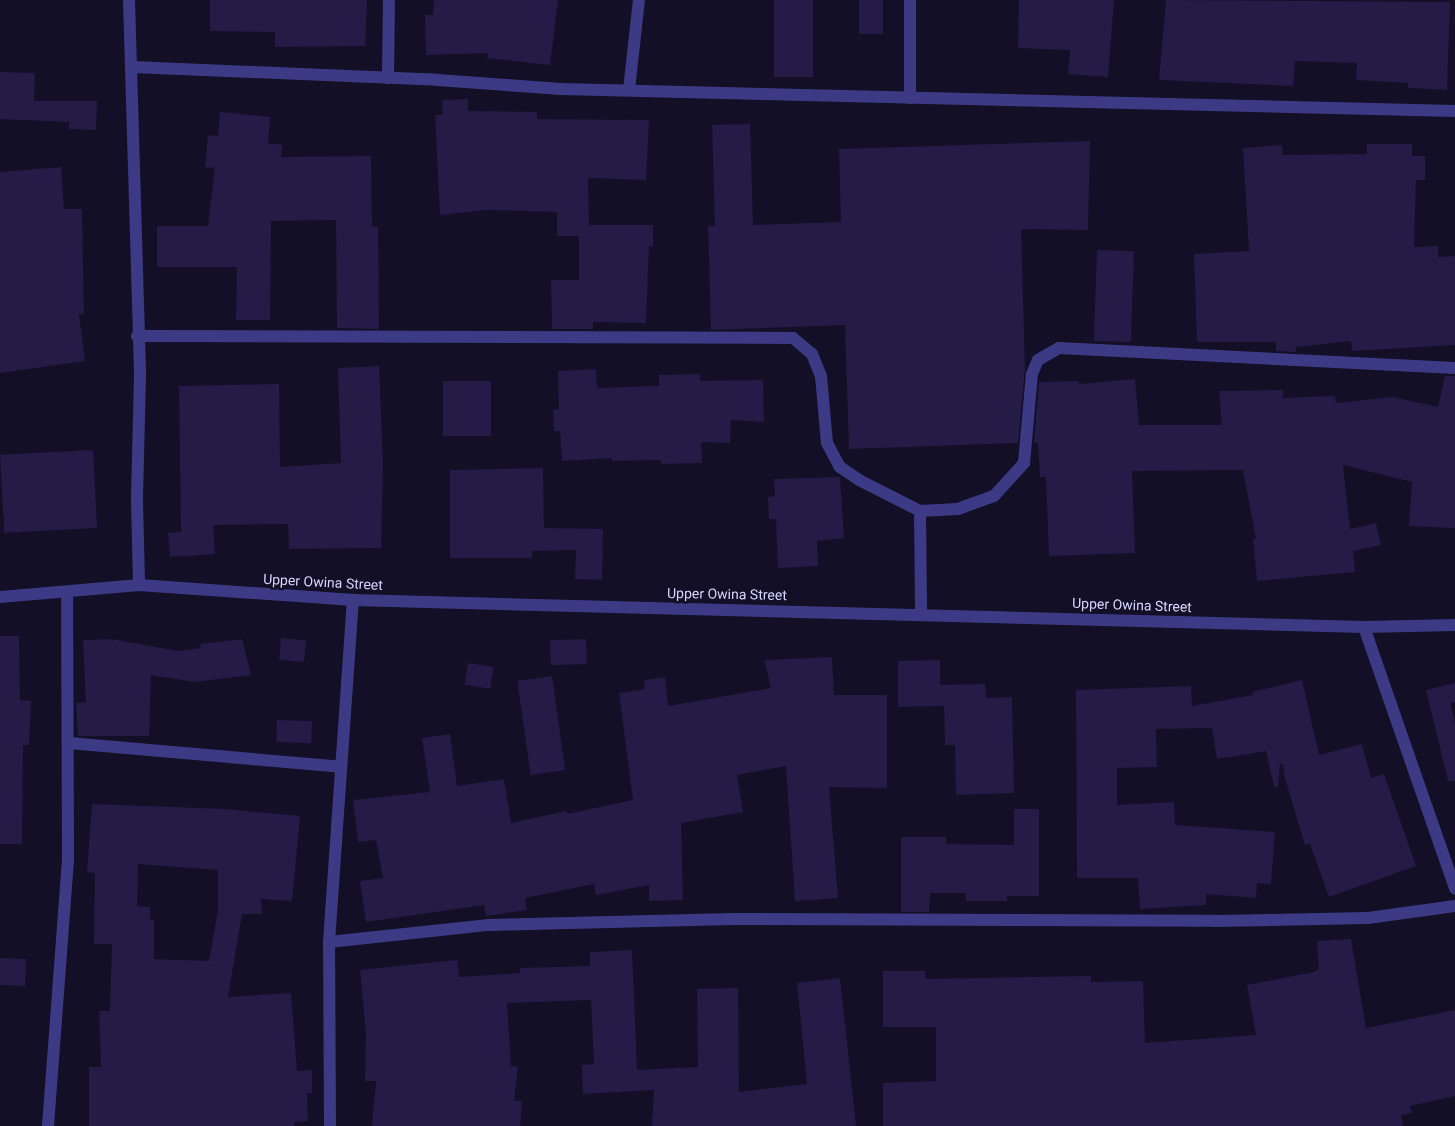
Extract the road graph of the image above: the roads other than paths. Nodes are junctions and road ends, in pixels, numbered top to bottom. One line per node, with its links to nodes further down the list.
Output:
1 (129, 0): 5 (street)
2 (389, 0): 6 (street)
3 (639, 0): 7 (street)
4 (910, 0): 8 (street)
5 (132, 67): 6 (street); 10 (street)
6 (388, 78): 7 (street)
7 (629, 90): 8 (street)
8 (910, 98): 9 (street)
9 (1455, 111)
10 (137, 336): 12 (street); 13 (street)
11 (1455, 368): 12 (street)
12 (920, 511): 17 (street)
13 (139, 585): 14 (street, Upper Owina Street); 16 (street, Upper Owina Street)
14 (67, 592): 15 (street, Upper Owina Street); 20 (street)
15 (0, 597)
16 (353, 600): 17 (street, Upper Owina Street); 21 (street)
17 (921, 614): 19 (street, Upper Owina Street)
18 (1455, 625): 19 (street, Upper Owina Street)
19 (1364, 627): 22 (street)
20 (69, 743): 21 (street); 25 (street)
21 (341, 767): 24 (street)
22 (1455, 889)
23 (1455, 906): 24 (street)
24 (329, 942): 26 (street)
25 (48, 1126)
26 (330, 1126)

